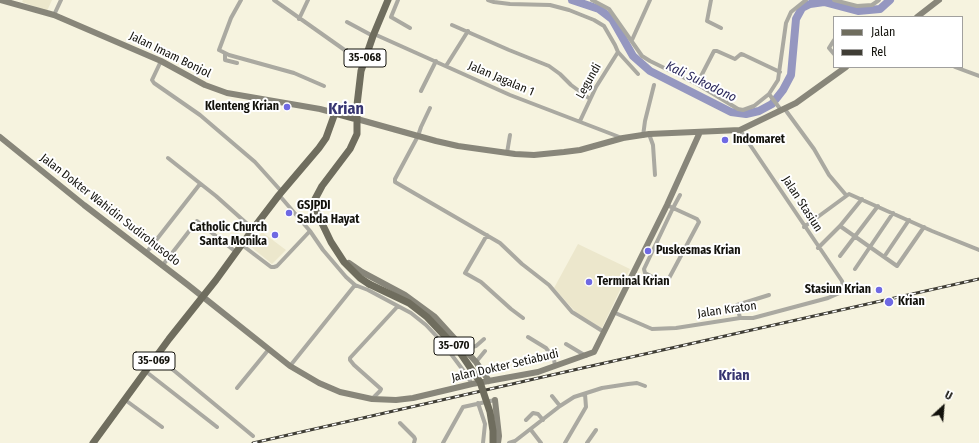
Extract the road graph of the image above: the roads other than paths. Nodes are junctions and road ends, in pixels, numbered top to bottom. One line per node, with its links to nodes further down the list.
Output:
1 (0, 0): 16 (main road, Jalan Imam Bonjol)
2 (61, 0): 16 (street)
3 (241, 0): 29 (street)
4 (274, 0): 18 (street)
5 (308, 0): 18 (street)
6 (388, 0): 24 (main road, 35-068)
7 (398, 0): 21 (street)
8 (488, 0): 27 (street)
9 (592, 0): 25 (street)
10 (650, 0): 25 (street)
11 (711, 0): 22 (street)
12 (806, 0): 37 (street)
13 (834, 0): 14 (street)
14 (879, 0)
15 (939, 0): 17 (main road)
16 (54, 15): 30 (main road, Jalan Imam Bonjol)
17 (918, 16)
18 (299, 19): 33 (street)
19 (347, 22): 24 (street, Jalan Jagalan 1)
20 (452, 25): 23 (street)
21 (410, 28)
22 (721, 28)
23 (468, 31): 34 (street); 45 (street)
24 (373, 35): 31 (street, Jalan Jagalan 1); 33 (main road, 35-068)
25 (632, 40): 40 (street)
26 (833, 41): 28 (street)
27 (618, 52): 38 (street); 45 (street, Legundi)
28 (833, 53)
29 (225, 56): 32 (street); 42 (street)
30 (161, 61): 48 (main road, Jalan Imam Bonjol); 62 (street)
31 (436, 61): 34 (street, Jalan Jagalan 1); 43 (street)
32 (236, 63)
33 (363, 63): 49 (main road, 35-068)
34 (446, 66): 50 (street, Jalan Jagalan 1)
35 (845, 68): 47 (main road)
36 (958, 68): 39 (street)
37 (780, 72): 40 (street); 44 (street)
38 (638, 74)
39 (979, 76)
40 (697, 84): 44 (street)
41 (654, 85): 54 (street)
42 (324, 86)
43 (421, 91)
44 (770, 95): 47 (street)
45 (590, 99): 50 (street, Legundi)
46 (430, 108): 55 (street)
47 (783, 109): 51 (main road); 64 (street)
48 (335, 113): 49 (main road); 62 (main road, 35-069)
49 (357, 119): 55 (main road); 78 (main road, 35-070)
50 (580, 121): 57 (street, Jalan Jagalan 1)
51 (740, 130): 52 (main road); 71 (street, Jalan Stasiun)
52 (700, 132): 54 (main road); 66 (main road, Jalan Dokter Setiabudi)
53 (510, 135): 58 (street)
54 (646, 135): 57 (main road); 60 (street)
55 (418, 136): 58 (main road); 75 (street)
56 (0, 137): 83 (main road, Jalan Dokter Wahidin Sudirohusodo)
57 (623, 138): 58 (main road)
58 (507, 153)
59 (168, 158): 61 (street)
60 (655, 175)
61 (200, 184): 73 (street); 83 (street)
62 (281, 193): 73 (main road, 35-069); 74 (street)
63 (680, 195): 66 (street)
64 (846, 195): 65 (street); 71 (street)
65 (862, 199): 67 (street); 70 (street)
66 (670, 206): 66 (street); 93 (main road, Jalan Dokter Setiabudi)
67 (878, 206): 68 (street); 76 (street)
68 (893, 213): 69 (street); 80 (street)
69 (909, 220): 72 (street); 85 (street)
70 (840, 226): 76 (street); 79 (street)
71 (804, 227): 79 (street, Jalan Stasiun)
72 (924, 227): 81 (street); 85 (street)
73 (253, 229): 77 (main road, 35-069)
74 (310, 232): 77 (street); 88 (street)
75 (486, 235): 94 (street); 97 (street)
76 (855, 238): 80 (street); 84 (street)
77 (242, 245): 82 (main road, 35-069)
78 (334, 247): 96 (main road); 134 (main road, 35-070, bridge)
79 (818, 248): 89 (street, Jalan Stasiun)
80 (869, 248): 85 (street); 87 (street)
81 (979, 250)
82 (236, 252): 86 (street); 91 (main road, 35-069)
83 (146, 253): 86 (main road, Jalan Dokter Wahidin Sudirohusodo)
84 (840, 256)
85 (884, 258)
86 (162, 266): 91 (main road, Jalan Dokter Wahidin Sudirohusodo)
87 (855, 269)
88 (355, 285): 92 (street); 107 (street)
89 (844, 290): 95 (street, Jalan Kraton)
90 (769, 295): 95 (street)
91 (204, 298): 101 (main road, Jalan Dokter Setiabudi); 105 (main road, 35-069); 129 (main road, 35-069)
92 (398, 306): 96 (street); 116 (street)
93 (613, 312): 95 (street, Jalan Kraton); 97 (main road, Jalan Dokter Setiabudi)
94 (523, 318)
95 (740, 318)
96 (430, 322): 102 (main road); 111 (street)
97 (604, 332): 104 (main road, Jalan Dokter Setiabudi)
98 (528, 337): 108 (street)
99 (484, 339): 102 (street)
100 (566, 344): 104 (street)
101 (269, 349): 107 (main road, Jalan Dokter Setiabudi); 113 (street)
102 (464, 349): 106 (main road)
103 (485, 351): 106 (street)
104 (586, 356): 108 (main road, Jalan Dokter Setiabudi)
105 (160, 359): 109 (main road, 35-069); 128 (street)
106 (476, 362): 110 (main road)
107 (290, 366): 116 (main road, Jalan Dokter Setiabudi)
108 (555, 366): 110 (main road, Jalan Dokter Setiabudi)
109 (149, 374): 118 (main road, 35-069); 125 (street)
110 (486, 382): 111 (main road, Jalan Dokter Setiabudi, bridge)
111 (473, 384): 116 (main road, Jalan Dokter Setiabudi)
112 (645, 386): 114 (street)
113 (237, 388)
114 (585, 394): 120 (street); 138 (street)
115 (552, 396): 120 (street)
116 (372, 399)
117 (495, 400): 119 (street, bridge); 135 (main road)
118 (128, 402): 124 (street); 130 (main road, 35-069)
119 (479, 403): 132 (street); 133 (street)
120 (560, 406): 122 (street)
121 (526, 420): 122 (street)
122 (543, 420): 126 (street)
123 (400, 423): 131 (street)
124 (162, 427)
125 (217, 427)
126 (531, 430): 136 (street); 137 (street)
127 (596, 430): 139 (street)
128 (253, 436)
129 (93, 443)
130 (98, 443)
131 (414, 443)
132 (443, 443)
133 (483, 443)
134 (493, 443)
135 (498, 443)
136 (509, 443)
137 (541, 443)
138 (565, 443)
139 (587, 443)

